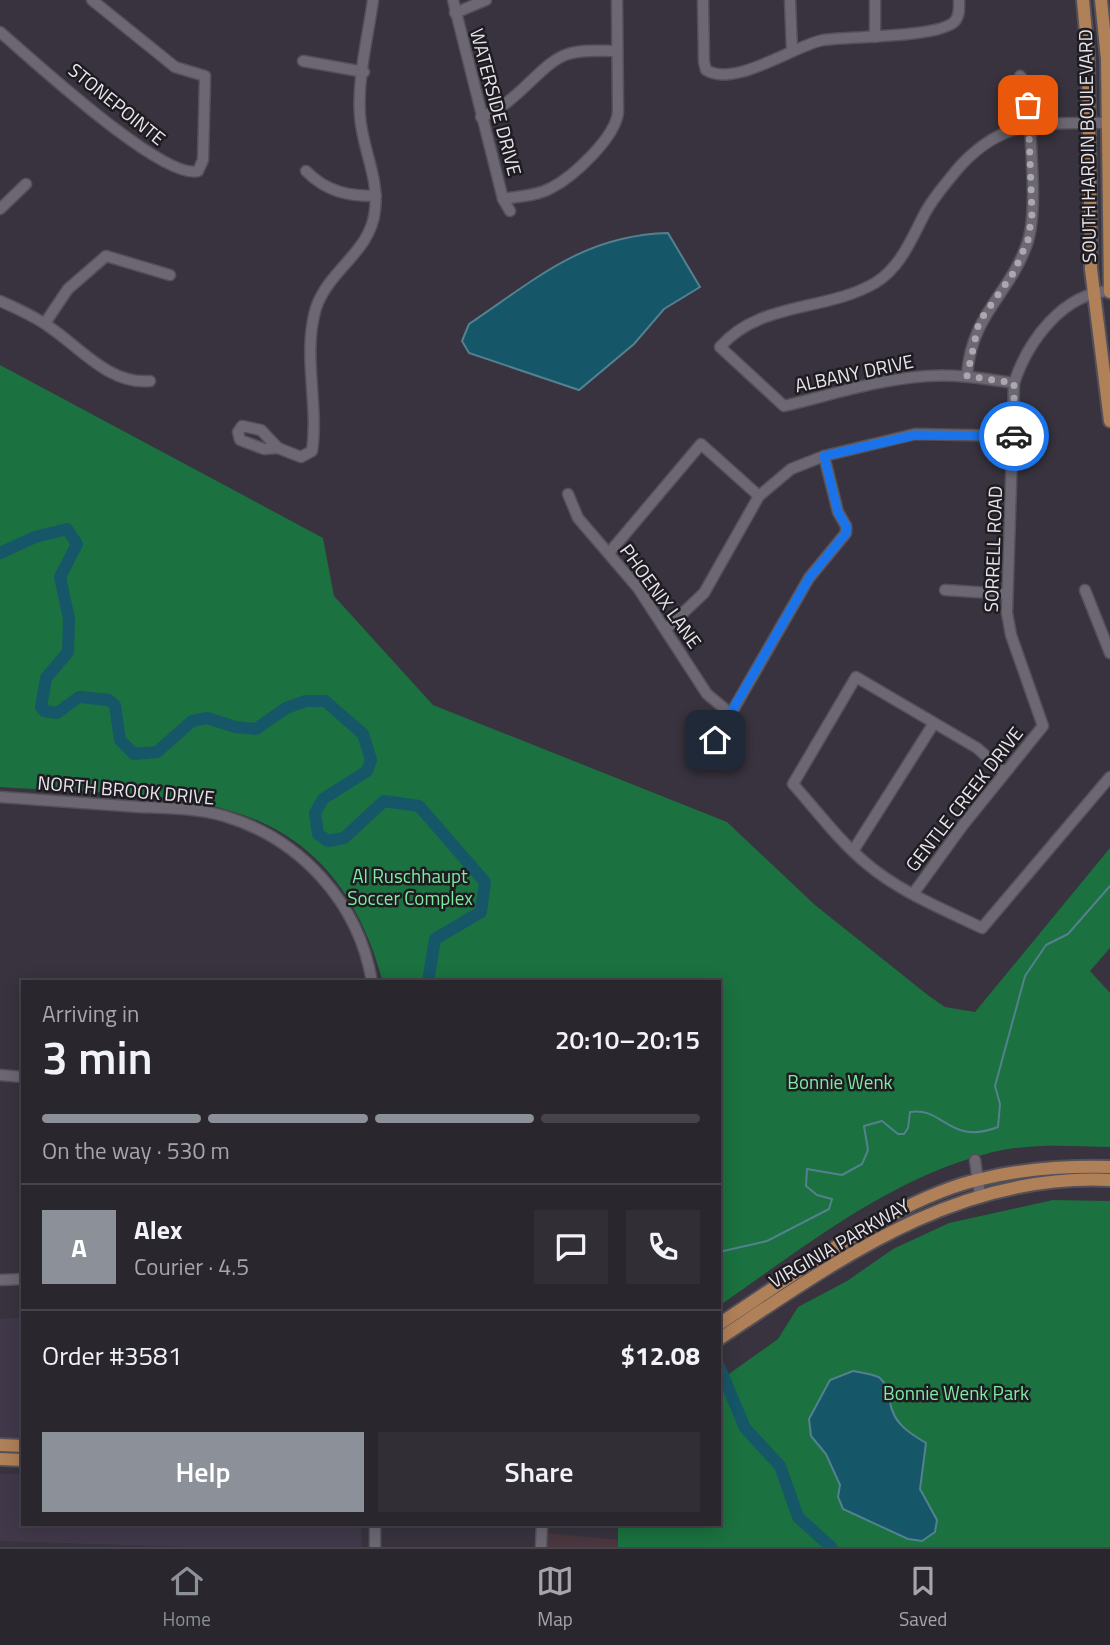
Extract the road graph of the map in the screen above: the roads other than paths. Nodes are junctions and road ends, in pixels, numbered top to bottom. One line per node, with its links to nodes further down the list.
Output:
1 (92, 0): 13 (street, STONEPOINTE)
2 (373, 0): 18 (street)
3 (453, 0): 12 (street, WATERSIDE DRIVE)
4 (486, 0): 12 (street)
5 (617, 0): 15 (street)
6 (703, 0): 16 (street)
7 (789, 0): 16 (street)
8 (875, 0): 14 (street)
9 (959, 0): 14 (street)
10 (1083, 0): 22 (main road, SOUTH HARDIN BOULEVARD)
11 (1101, 0): 21 (main road, SOUTH HARDIN BOULEVARD)
12 (455, 13): 20 (street, WATERSIDE DRIVE)
13 (0, 32)
14 (875, 37): 16 (street)
15 (617, 51): 20 (street); 27 (street)
16 (792, 51)
17 (303, 61): 18 (street)
18 (364, 72): 26 (street)
19 (1020, 76): 23 (street)
20 (481, 117): 27 (street, WATERSIDE DRIVE)
21 (1109, 122): 22 (street); 32 (main road, SOUTH HARDIN BOULEVARD)
22 (1088, 123): 23 (street); 31 (main road, SOUTH HARDIN BOULEVARD)
23 (1028, 125): 35 (street); 35 (street, ALBANY DRIVE)
24 (306, 171): 26 (street)
25 (26, 184): 28 (street)
26 (376, 196): 40 (street)
27 (503, 199): 29 (street, WATERSIDE DRIVE)
28 (0, 209)
29 (510, 211)
30 (170, 275): 34 (street)
31 (1093, 292): 32 (street, SORRELL ROAD); 37 (street, SORRELL ROAD); 38 (main road, SOUTH HARDIN BOULEVARD)
32 (1110, 292)
33 (0, 302): 34 (street)
34 (45, 323): 36 (street)
35 (967, 376): 37 (street, ALBANY DRIVE)
36 (150, 382)
37 (1014, 383): 39 (street, SORRELL ROAD)
38 (1110, 421)
39 (1015, 436): 41 (street); 47 (street, SORRELL ROAD)
40 (278, 448)
41 (824, 456): 43 (street); 50 (street)
42 (568, 494): 44 (street, PHOENIX LANE)
43 (759, 496): 44 (street); 48 (street)
44 (609, 553): 48 (street, PHOENIX LANE)
45 (945, 590): 47 (street)
46 (1085, 590): 49 (street)
47 (1006, 594): 52 (street, SORRELL ROAD)
48 (666, 629): 50 (street, PHOENIX LANE)
49 (1110, 653)
50 (731, 714): 53 (street)
51 (934, 723): 54 (street); 57 (street); 57 (street)
52 (1043, 726): 54 (street, GENTLE CREEK DRIVE)
53 (705, 746)
54 (1004, 772): 58 (street, GENTLE CREEK DRIVE)
55 (1110, 778): 58 (street)
56 (0, 797): 59 (street, NORTH BROOK DRIVE)
57 (853, 851): 58 (street)
58 (913, 894)
59 (372, 980)
60 (0, 1075): 61 (street)
61 (21, 1077)
62 (975, 1160): 64 (street)
63 (1110, 1167): 64 (main road, VIRGINIA PARKWAY)
64 (976, 1180): 66 (street); 69 (main road, VIRGINIA PARKWAY)
65 (1110, 1180): 66 (main road, VIRGINIA PARKWAY)
66 (980, 1195): 69 (main road, VIRGINIA PARKWAY)
67 (21, 1279): 68 (street)
68 (0, 1280)
69 (749, 1312): 70 (main road, VIRGINIA PARKWAY); 71 (main road, VIRGINIA PARKWAY)
70 (721, 1323)
71 (721, 1337)
72 (0, 1445): 73 (main road)
73 (21, 1446)
74 (0, 1460): 75 (main road)
75 (21, 1460)
76 (375, 1526): 78 (street)
77 (542, 1526): 79 (street)
78 (375, 1547)
79 (541, 1547)

